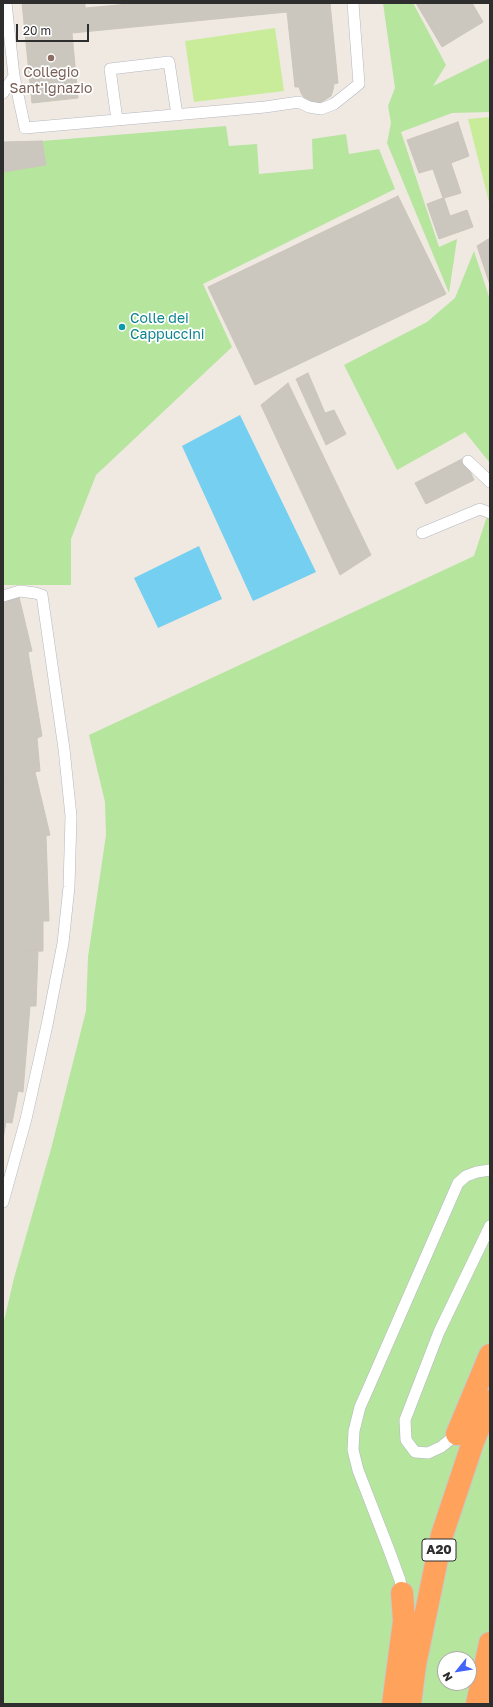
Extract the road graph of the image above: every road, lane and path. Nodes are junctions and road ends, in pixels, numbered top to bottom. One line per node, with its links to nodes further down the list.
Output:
1 (6, 3): 3 (lane)
2 (353, 3): 5 (lane)
3 (14, 76): 4 (lane); 6 (lane)
4 (3, 93)
5 (176, 115): 6 (lane); 6 (lane)
6 (117, 120)
7 (468, 461): 8 (lane)
8 (490, 482)
9 (490, 513): 10 (lane)
10 (422, 533)
11 (3, 596): 13 (lane)
12 (490, 1170): 18 (lane)
13 (3, 1202)
14 (490, 1226): 17 (lane)
15 (490, 1355): 17 (highway)
16 (490, 1401): 21 (highway, A20)
17 (457, 1434)
18 (402, 1593): 20 (highway)
19 (490, 1643): 22 (highway)
20 (393, 1704)
21 (410, 1704)
22 (477, 1704)

